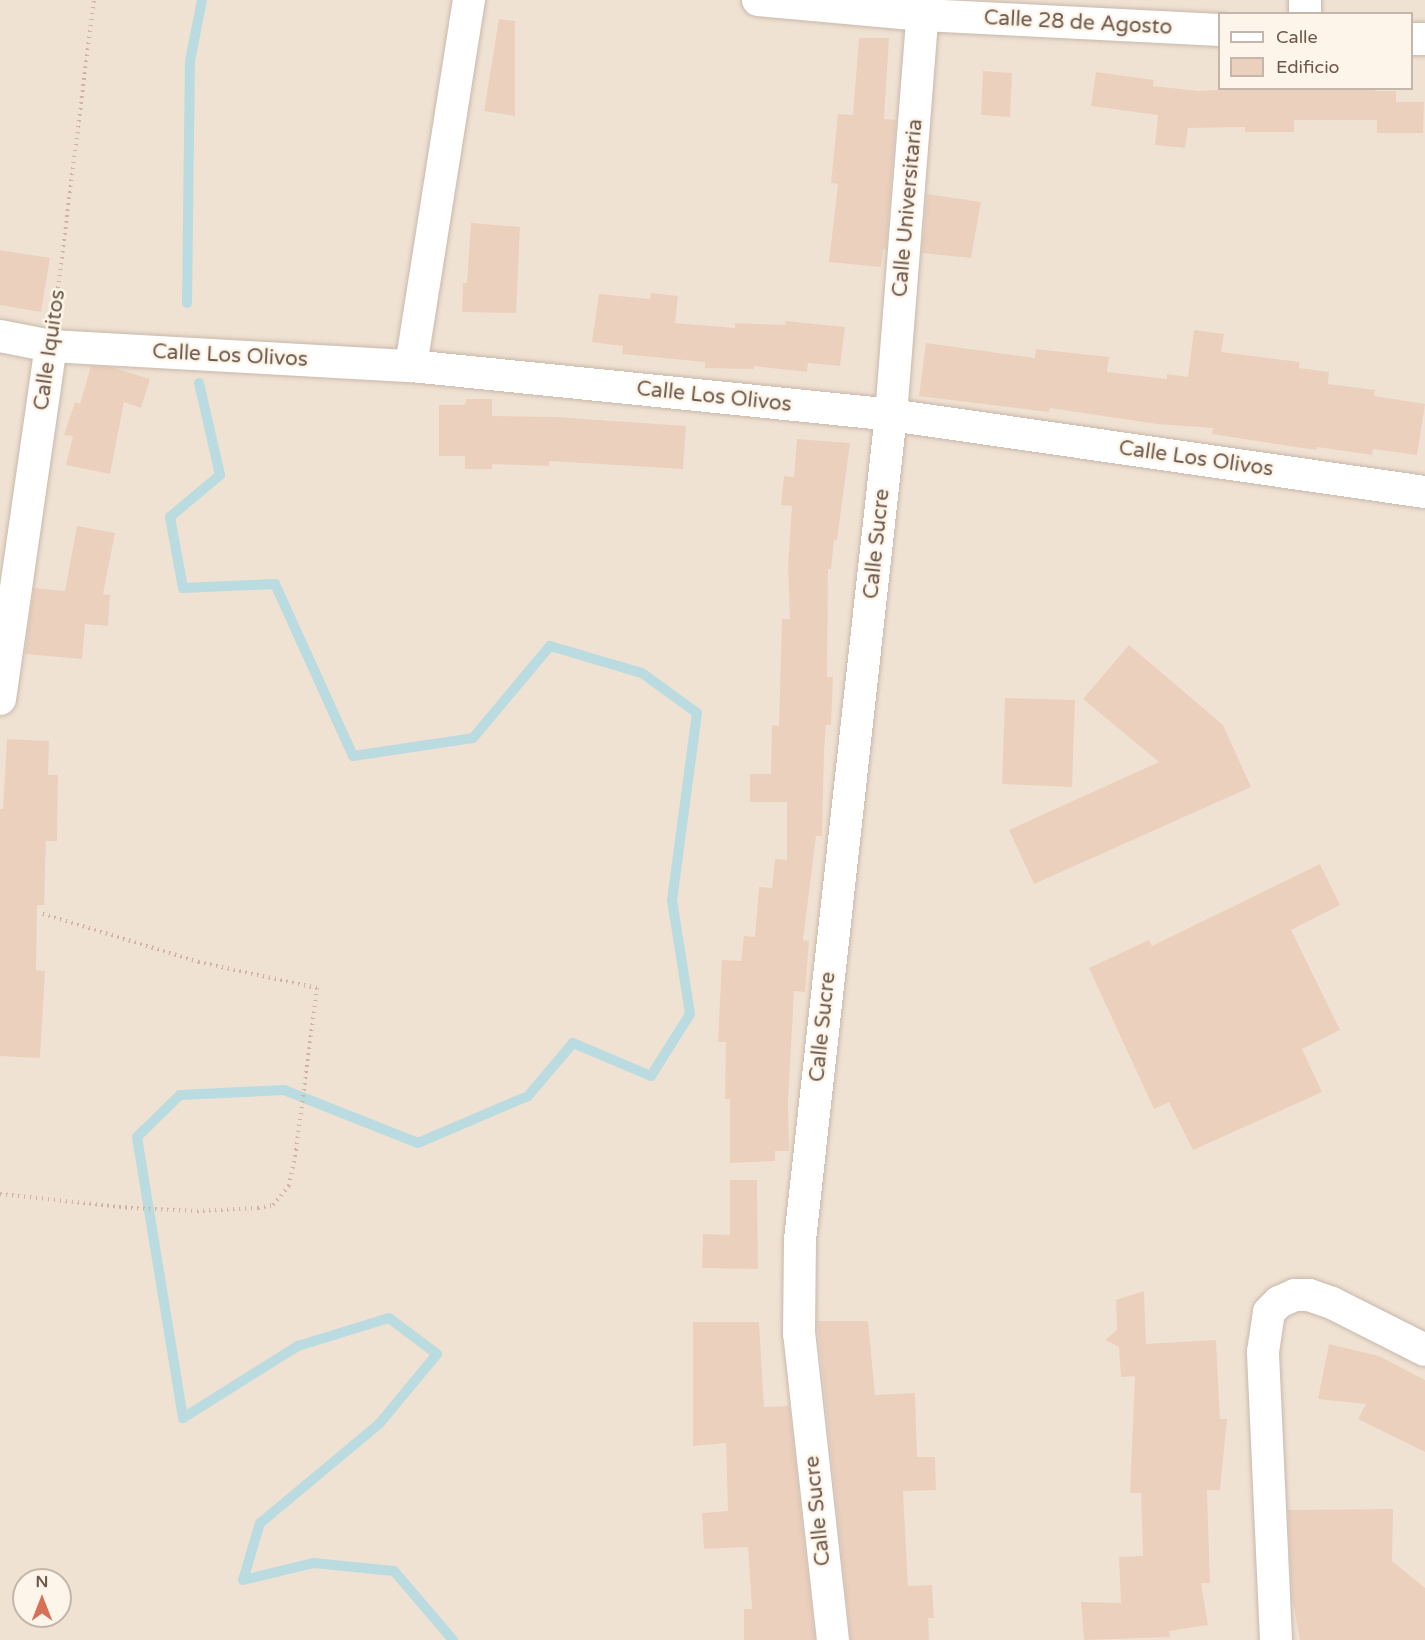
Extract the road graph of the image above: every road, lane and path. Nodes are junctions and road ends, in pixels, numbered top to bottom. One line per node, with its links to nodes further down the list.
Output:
1 (94, 0): 7 (path, Calle Iquitos)
2 (468, 0): 8 (street)
3 (758, 0): 4 (street, Calle 28 de Agosto)
4 (924, 8): 5 (street, Calle 28 de Agosto); 9 (street, Calle Universitaria)
5 (1218, 30)
6 (0, 336): 7 (street, Calle Los Olivos)
7 (51, 346): 8 (street, Calle Los Olivos); 11 (street, Calle Iquitos)
8 (411, 366): 9 (street, Calle Los Olivos)
9 (891, 416): 10 (street, Calle Los Olivos); 15 (street, Calle Sucre)
10 (1425, 492)
11 (1, 687)
12 (40, 913): 13 (path)
13 (0, 1194)
14 (1425, 1350): 16 (street)
15 (833, 1640)
16 (1276, 1640)

